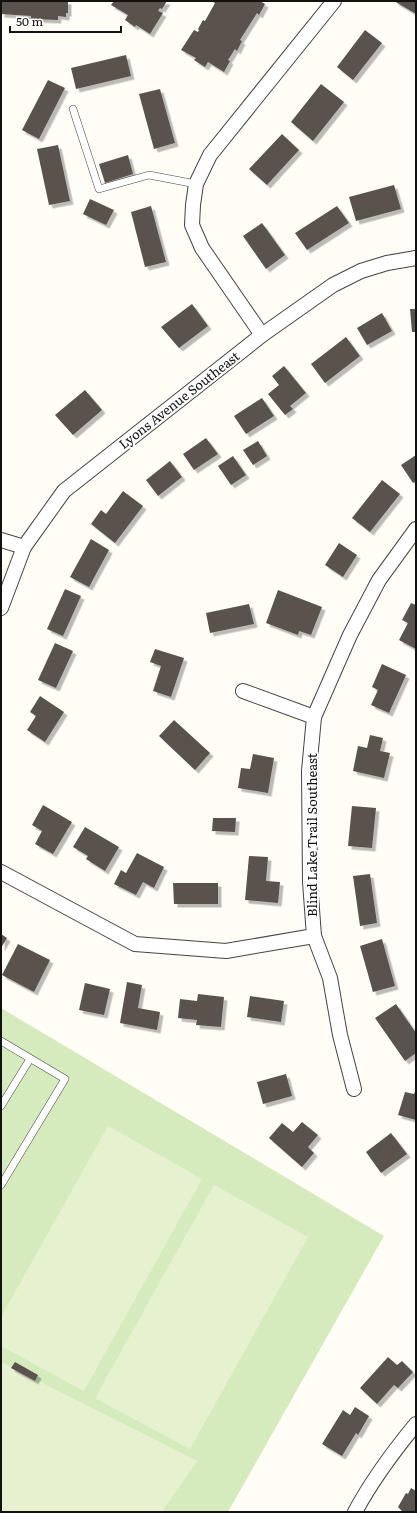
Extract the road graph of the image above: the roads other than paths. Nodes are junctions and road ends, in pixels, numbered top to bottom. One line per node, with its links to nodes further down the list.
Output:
1 (332, 1): 3 (street)
2 (73, 109): 3 (lane)
3 (196, 184): 5 (street)
4 (416, 258): 5 (street, Lyons Avenue Southeast)
5 (262, 336): 8 (street, Lyons Avenue Southeast)
6 (416, 529): 11 (street, Blind Lake Trail Southeast)
7 (1, 540): 8 (street)
8 (24, 547): 9 (street, Lyons Avenue Southeast)
9 (1, 608)
10 (243, 691): 11 (street)
11 (314, 717): 13 (street, Blind Lake Trail Southeast)
12 (1, 872): 13 (street)
13 (314, 936): 16 (street, Blind Lake Trail Southeast)
14 (1, 1041): 15 (lane)
15 (30, 1059): 17 (lane); 18 (lane)
16 (354, 1089)
17 (1, 1106)
18 (1, 1185)
19 (416, 1424): 20 (street)
20 (355, 1512)

